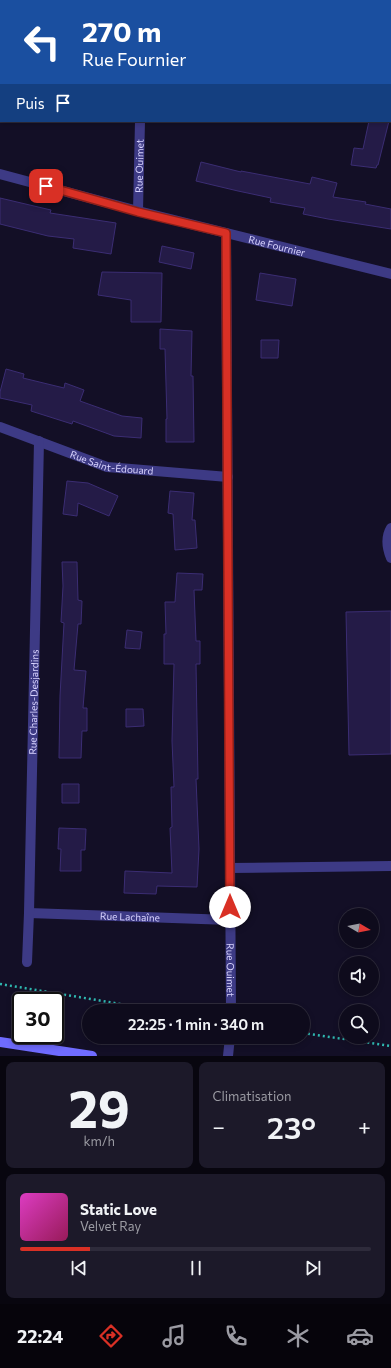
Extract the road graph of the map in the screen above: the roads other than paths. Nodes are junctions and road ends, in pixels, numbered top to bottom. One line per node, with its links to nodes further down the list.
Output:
1 (140, 122): 3 (street, Rue Ouimet)
2 (0, 174): 3 (street, Rue Fournier)
3 (138, 212): 4 (street, Rue Fournier)
4 (226, 233): 5 (street, Rue Fournier); 8 (street, Rue Ouimet)
5 (391, 274)
6 (0, 427): 7 (street, Rue Saint-Édouard)
7 (39, 441): 8 (street, Rue Saint-Édouard); 13 (street, Rue Charles-Desjardins)
8 (228, 477): 12 (street, Rue Ouimet)
9 (391, 528): 10 (street)
10 (391, 558)
11 (391, 866): 12 (street)
12 (230, 868): 14 (street, Rue Ouimet)
13 (29, 913): 14 (street, Rue Lachaîne); 15 (street, Rue Charles-Desjardins)
14 (230, 920): 16 (street, Rue Ouimet)
15 (27, 962)
16 (231, 1004)
17 (0, 1042): 19 (street)
18 (229, 1044): 20 (street)
19 (92, 1056)
20 (228, 1056)

